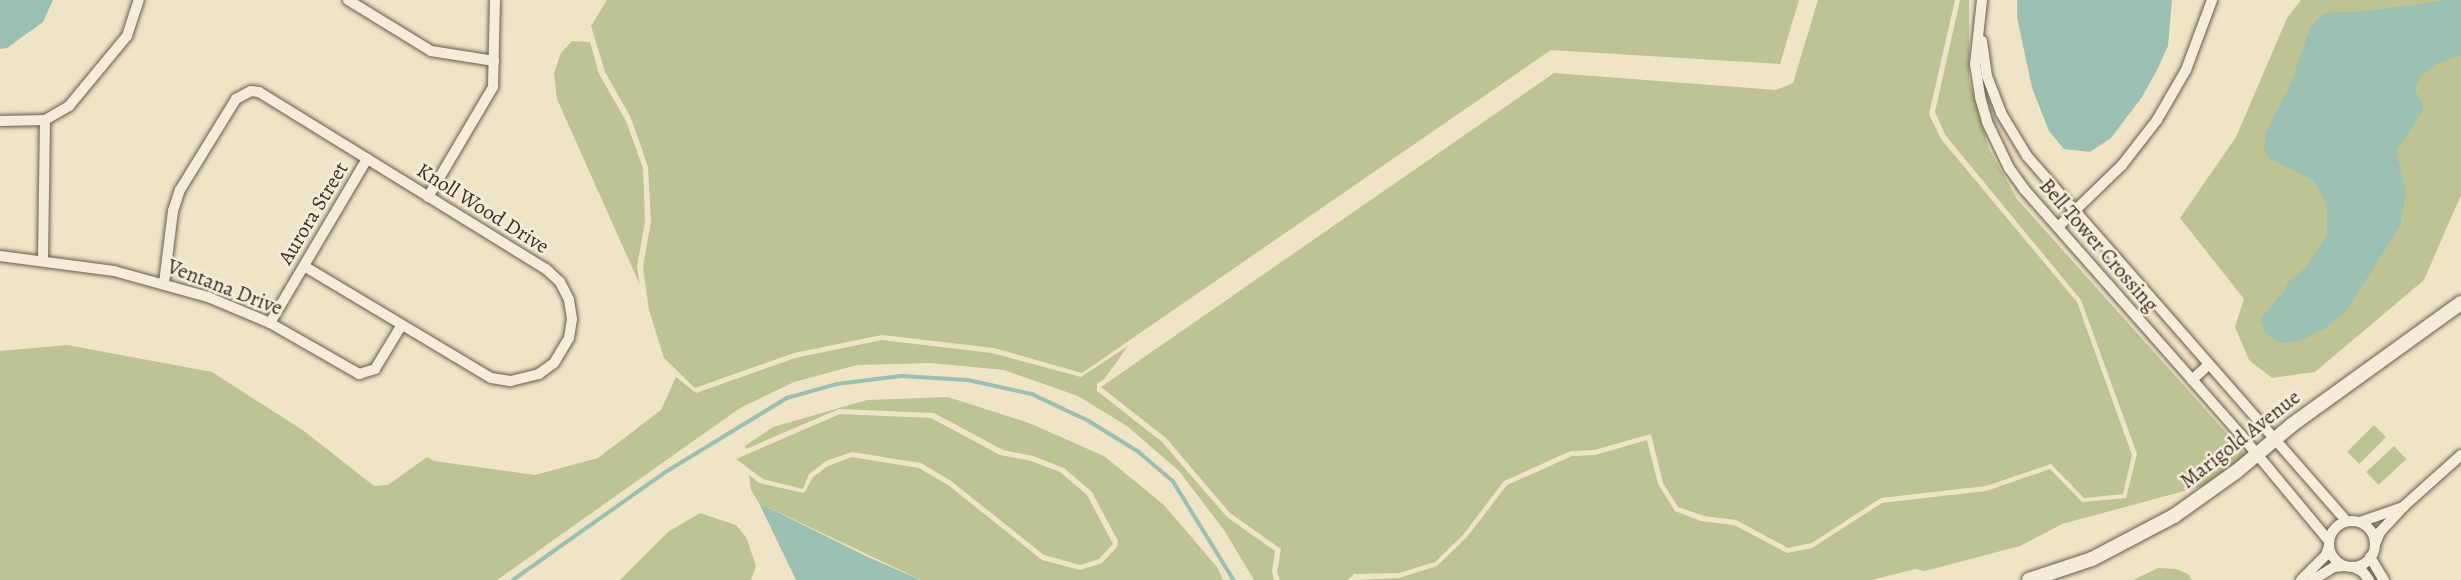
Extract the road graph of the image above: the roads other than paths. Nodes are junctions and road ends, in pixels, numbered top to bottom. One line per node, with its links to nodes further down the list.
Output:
1 (139, 0): 8 (street)
2 (495, 0): 7 (street)
3 (1982, 0): 6 (street, Bell Tower Crossing)
4 (2212, 0): 12 (street)
5 (351, 1): 7 (street)
6 (1980, 30): 12 (street, Bell Tower Crossing); 13 (street, Bell Tower Crossing)
7 (494, 61): 11 (street)
8 (45, 120): 9 (street); 15 (street)
9 (0, 121)
10 (367, 159): 11 (street, Knoll Wood Drive); 16 (street, Aurora Street); 17 (street, Knoll Wood Drive)
11 (428, 197): 20 (street, Knoll Wood Drive)
12 (2077, 211): 13 (street); 21 (street, Bell Tower Crossing)
13 (2058, 228): 22 (street, Bell Tower Crossing)
14 (0, 256): 15 (street, Ventana Drive)
15 (43, 260): 17 (street, Ventana Drive)
16 (304, 266): 19 (street, Aurora Street); 20 (street, Knoll Wood Drive)
17 (164, 283): 19 (street, Ventana Drive)
18 (2461, 303): 23 (main road, Marigold Avenue)
19 (270, 323): 20 (street, Ventana Drive)
20 (401, 326)
21 (2209, 365): 22 (street); 23 (street, Bell Tower Crossing)
22 (2192, 380): 24 (street, Bell Tower Crossing)
23 (2275, 439): 24 (main road, Marigold Avenue); 27 (street, Bell Tower Crossing)
24 (2258, 455): 29 (street, Bell Tower Crossing); 32 (main road, Marigold Avenue)
25 (2461, 455): 26 (street)
26 (2403, 507): 28 (street); 30 (street)
27 (2347, 521): 28 (street); 29 (street)
28 (2360, 522): 30 (street)
29 (2329, 543): 31 (street); 33 (street)
30 (2372, 553): 31 (street); 36 (street)
31 (2350, 567): 34 (street); 35 (street)
32 (2029, 580)
33 (2301, 580)
34 (2313, 580)
35 (2369, 580)
36 (2384, 580)

